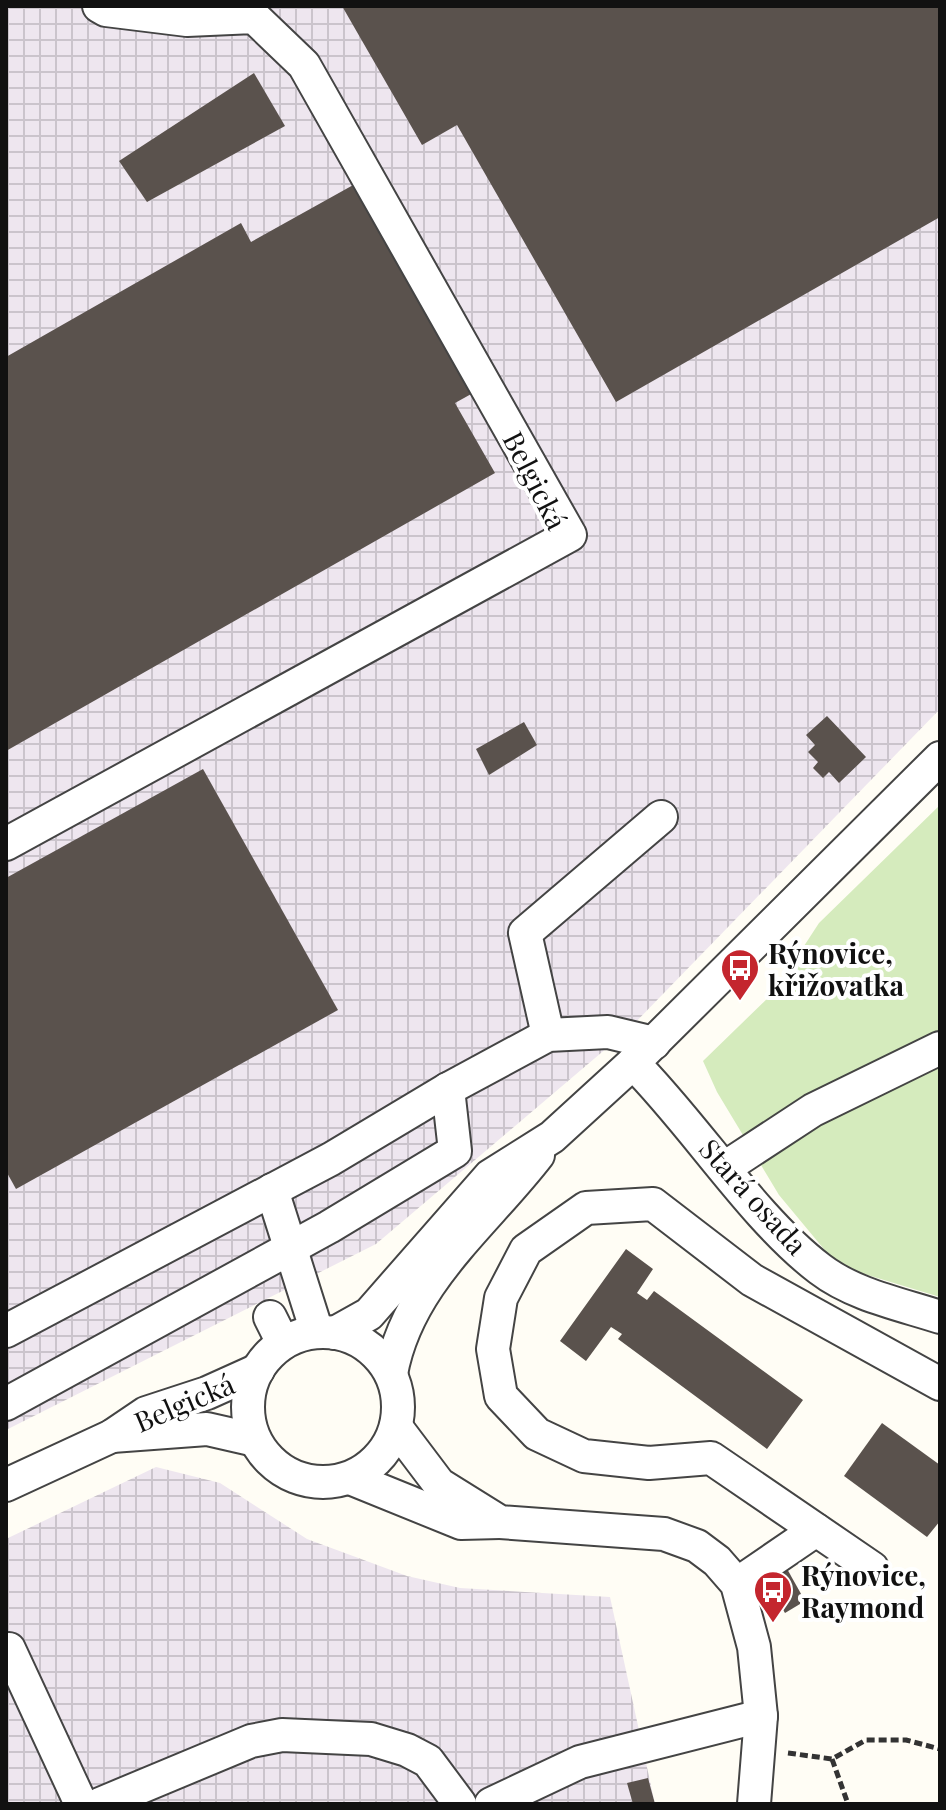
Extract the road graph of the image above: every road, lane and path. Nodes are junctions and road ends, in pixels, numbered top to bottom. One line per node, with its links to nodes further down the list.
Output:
1 (99, 6): 4 (street, Belgická)
2 (940, 758): 7 (street)
3 (661, 817): 5 (street)
4 (6, 844)
5 (548, 1035): 7 (street); 8 (street)
6 (940, 1048): 10 (street)
7 (644, 1053): 9 (street); 10 (street, Stará osada)
8 (448, 1089): 11 (street); 12 (street)
9 (552, 1137): 15 (street); 17 (street)
10 (726, 1167): 13 (street, Stará osada)
11 (272, 1190): 12 (street); 14 (street)
12 (293, 1247): 15 (street); 19 (street)
13 (940, 1317)
14 (6, 1331)
15 (326, 1332): 16 (street); 17 (street)
16 (258, 1370): 21 (street, Belgická); 22 (street)
17 (391, 1374): 20 (street)
18 (940, 1384): 26 (street)
19 (6, 1404)
20 (396, 1427): 23 (street); 25 (street)
21 (112, 1436): 22 (street, Belgická); 24 (street, Belgická)
22 (255, 1440): 23 (street)
23 (350, 1478): 25 (street)
24 (6, 1485)
25 (500, 1522): 28 (street)
26 (816, 1530): 27 (street); 28 (street)
27 (872, 1568)
28 (737, 1584): 30 (street)
29 (6, 1650): 35 (street)
30 (761, 1716): 31 (street); 34 (street)
31 (759, 1749): 33 (path); 39 (street)
32 (940, 1749): 33 (path)
33 (832, 1759): 40 (path)
34 (522, 1797): 38 (street)
35 (81, 1804)
36 (100, 1804): 37 (street)
37 (460, 1804)
38 (491, 1804)
39 (754, 1804)
40 (848, 1804)

